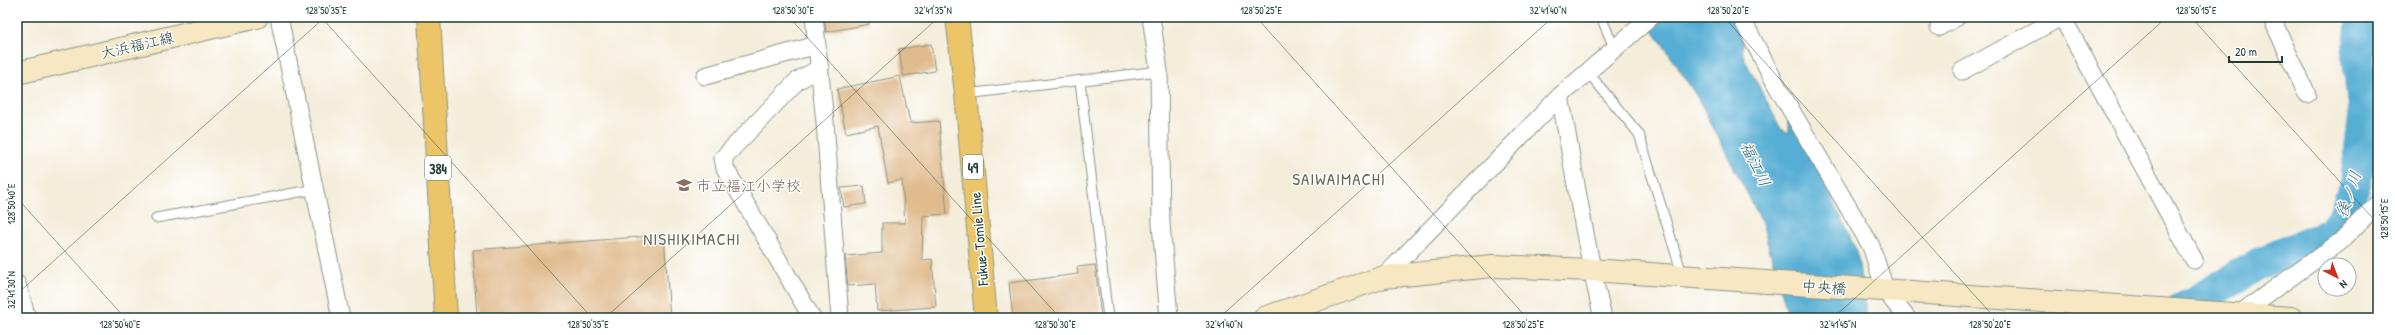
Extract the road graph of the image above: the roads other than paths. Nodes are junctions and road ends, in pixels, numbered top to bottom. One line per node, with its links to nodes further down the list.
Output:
1 (257, 17): 20 (street, 大浜福江線)
2 (279, 17): 26 (street)
3 (429, 17): 38 (main road, 384)
4 (814, 17): 15 (street)
5 (957, 17): 23 (main road, Fukue-Tomie Line / 49)
6 (1151, 17): 17 (street)
7 (1601, 17): 14 (lane)
8 (1651, 17): 14 (street)
9 (1741, 17): 34 (street)
10 (1958, 17): 13 (street)
11 (2062, 17): 19 (street); 29 (street)
12 (2274, 17): 24 (street)
13 (1939, 27)
14 (1620, 42): 18 (street)
15 (817, 45): 16 (street); 21 (street)
16 (820, 68): 39 (street); 40 (street)
17 (1159, 71): 22 (lane); 43 (street)
18 (1587, 71): 25 (street); 32 (lane)
19 (1962, 71)
20 (17, 73)
21 (705, 76)
22 (1080, 81): 23 (lane); 42 (lane)
23 (966, 94): 41 (main road, Fukue-Tomie Line / 49)
24 (2307, 94)
25 (1560, 96): 30 (street); 31 (street)
26 (316, 190): 28 (lane); 37 (street)
27 (2378, 203): 35 (street)
28 (156, 218)
29 (2194, 260)
30 (1591, 270): 31 (street, 中央橋); 32 (street, 中央橋); 45 (street)
31 (1384, 277): 44 (street, 中央橋)
32 (1683, 277): 34 (street, 中央橋)
33 (17, 284): 36 (street)
34 (1886, 292): 35 (street, 中央橋); 46 (street)
35 (2238, 315): 47 (street, 中央橋)
36 (27, 318)
37 (340, 318)
38 (446, 318)
39 (812, 318)
40 (840, 318)
41 (986, 318)
42 (1108, 318)
43 (1169, 318)
44 (1264, 318)
45 (1603, 318)
46 (1907, 318)
47 (2291, 318)

